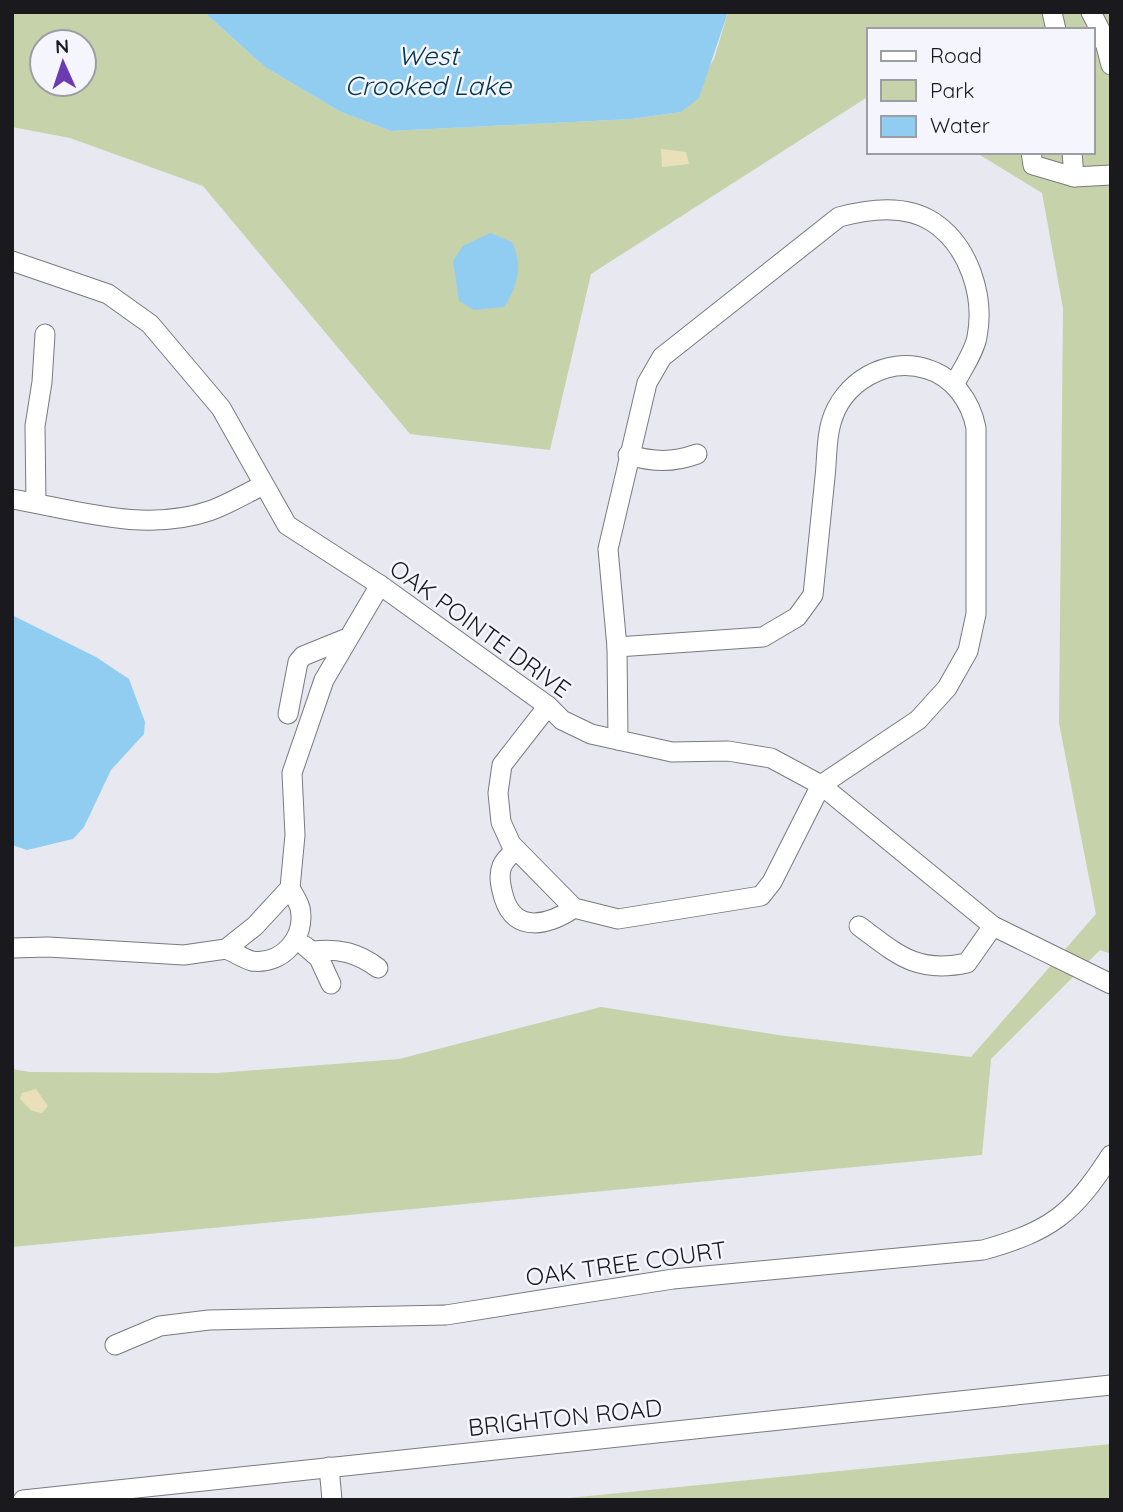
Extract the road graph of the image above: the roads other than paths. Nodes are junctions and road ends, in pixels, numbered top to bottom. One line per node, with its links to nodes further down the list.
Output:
1 (1091, 12): 2 (street)
2 (1103, 38): 3 (street)
3 (1111, 65)
4 (1031, 154): 6 (street)
5 (1072, 154): 6 (street)
6 (1073, 177): 7 (street)
7 (1108, 178)
8 (12, 261): 13 (street, OAK POINTE DRIVE)
9 (46, 334): 15 (street)
10 (954, 385): 12 (street); 18 (street); 22 (street)
11 (698, 454): 12 (street)
12 (628, 455): 18 (street)
13 (262, 485): 15 (street); 16 (street, OAK POINTE DRIVE)
14 (12, 499): 15 (street)
15 (36, 503)
16 (380, 585): 17 (street); 19 (street, OAK POINTE DRIVE)
17 (345, 639): 20 (street); 24 (street)
18 (617, 647): 21 (street)
19 (548, 706): 21 (street, OAK POINTE DRIVE); 23 (street)
20 (288, 714)
21 (618, 740): 22 (street, OAK POINTE DRIVE)
22 (821, 785): 25 (street); 27 (street, OAK POINTE DRIVE)
23 (516, 850): 25 (street); 25 (street)
24 (290, 888): 28 (street); 30 (street)
25 (574, 908)
26 (859, 926): 27 (street)
27 (993, 926): 34 (street, OAK POINTE DRIVE)
28 (295, 940): 30 (street); 31 (street)
29 (12, 948): 30 (street)
30 (226, 949)
31 (314, 951): 32 (street); 33 (street)
32 (378, 968)
33 (331, 984)
34 (1111, 984)
35 (1111, 1155): 36 (street, OAK TREE COURT)
36 (115, 1345)
37 (1111, 1385): 38 (street, BRIGHTON ROAD)
38 (329, 1467): 39 (street, BRIGHTON ROAD); 40 (street)
39 (23, 1500)
40 (332, 1500)

